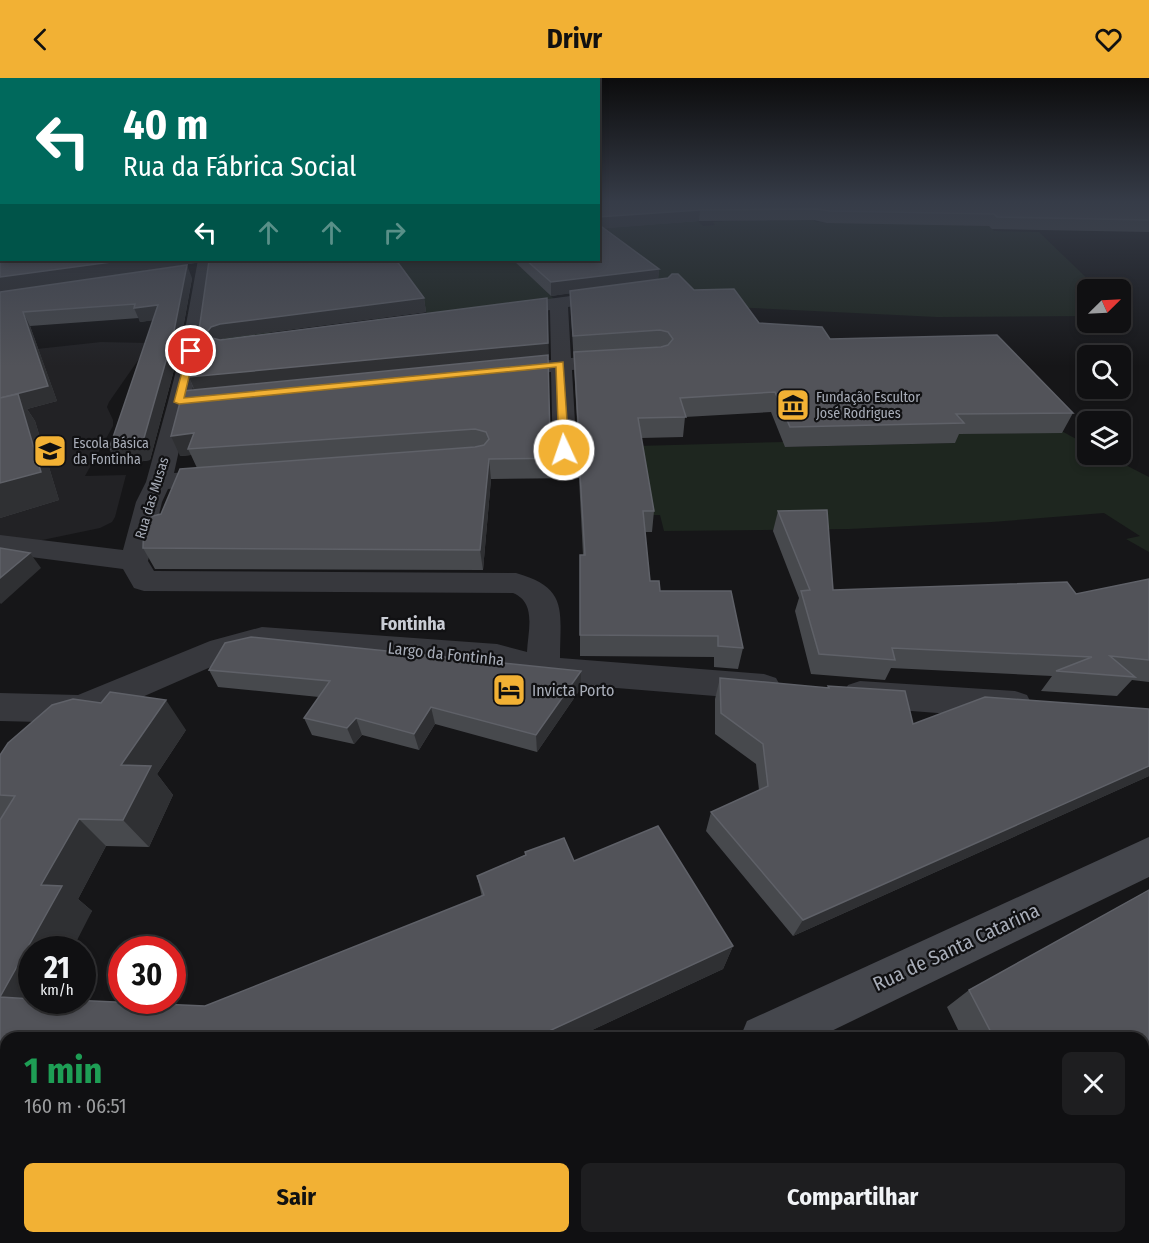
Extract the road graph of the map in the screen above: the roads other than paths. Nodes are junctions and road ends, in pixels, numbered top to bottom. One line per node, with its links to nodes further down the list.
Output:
1 (206, 264): 2 (street); 3 (street); 12 (street, Rua das Musas)
2 (226, 265)
3 (184, 272)
4 (638, 292): 5 (street)
5 (559, 304): 6 (street); 8 (street)
6 (480, 314)
7 (637, 359): 8 (street)
8 (560, 364): 9 (street); 10 (street)
9 (489, 371)
10 (565, 458)
11 (240, 477): 12 (street)
12 (159, 482): 14 (street, Rua das Musas)
13 (0, 544): 14 (street)
14 (134, 561): 15 (street)
15 (543, 669): 16 (street, Largo da Fontinha); 20 (street, Largo da Fontinha)
16 (792, 689)
17 (827, 691): 19 (street)
18 (0, 707): 20 (street)
19 (1042, 707)
20 (80, 709): 21 (street)
21 (0, 796)
22 (1149, 856): 23 (main road, Rua de Santa Catarina)
23 (777, 1032)

